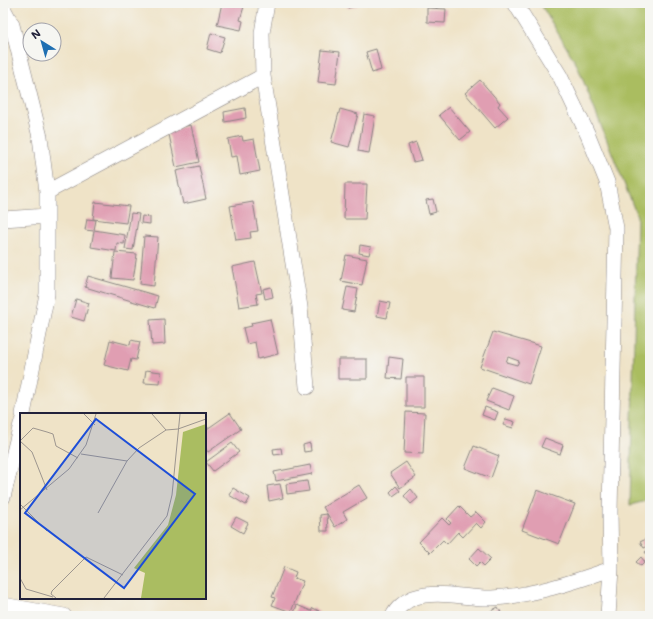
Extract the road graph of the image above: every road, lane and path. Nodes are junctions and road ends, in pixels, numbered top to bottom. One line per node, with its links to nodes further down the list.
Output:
1 (267, 3): 5 (street)
2 (515, 3): 14 (street)
3 (3, 8): 4 (street)
4 (8, 24): 6 (street)
5 (264, 76): 6 (street); 9 (street)
6 (47, 192): 7 (street)
7 (47, 216): 8 (street); 10 (street)
8 (3, 219)
9 (307, 386)
10 (23, 413)
11 (20, 426): 12 (street)
12 (9, 448): 13 (street)
13 (3, 497)
14 (611, 569): 17 (street); 18 (street)
15 (3, 605): 16 (street)
16 (64, 616)
17 (393, 616)
18 (608, 616)

